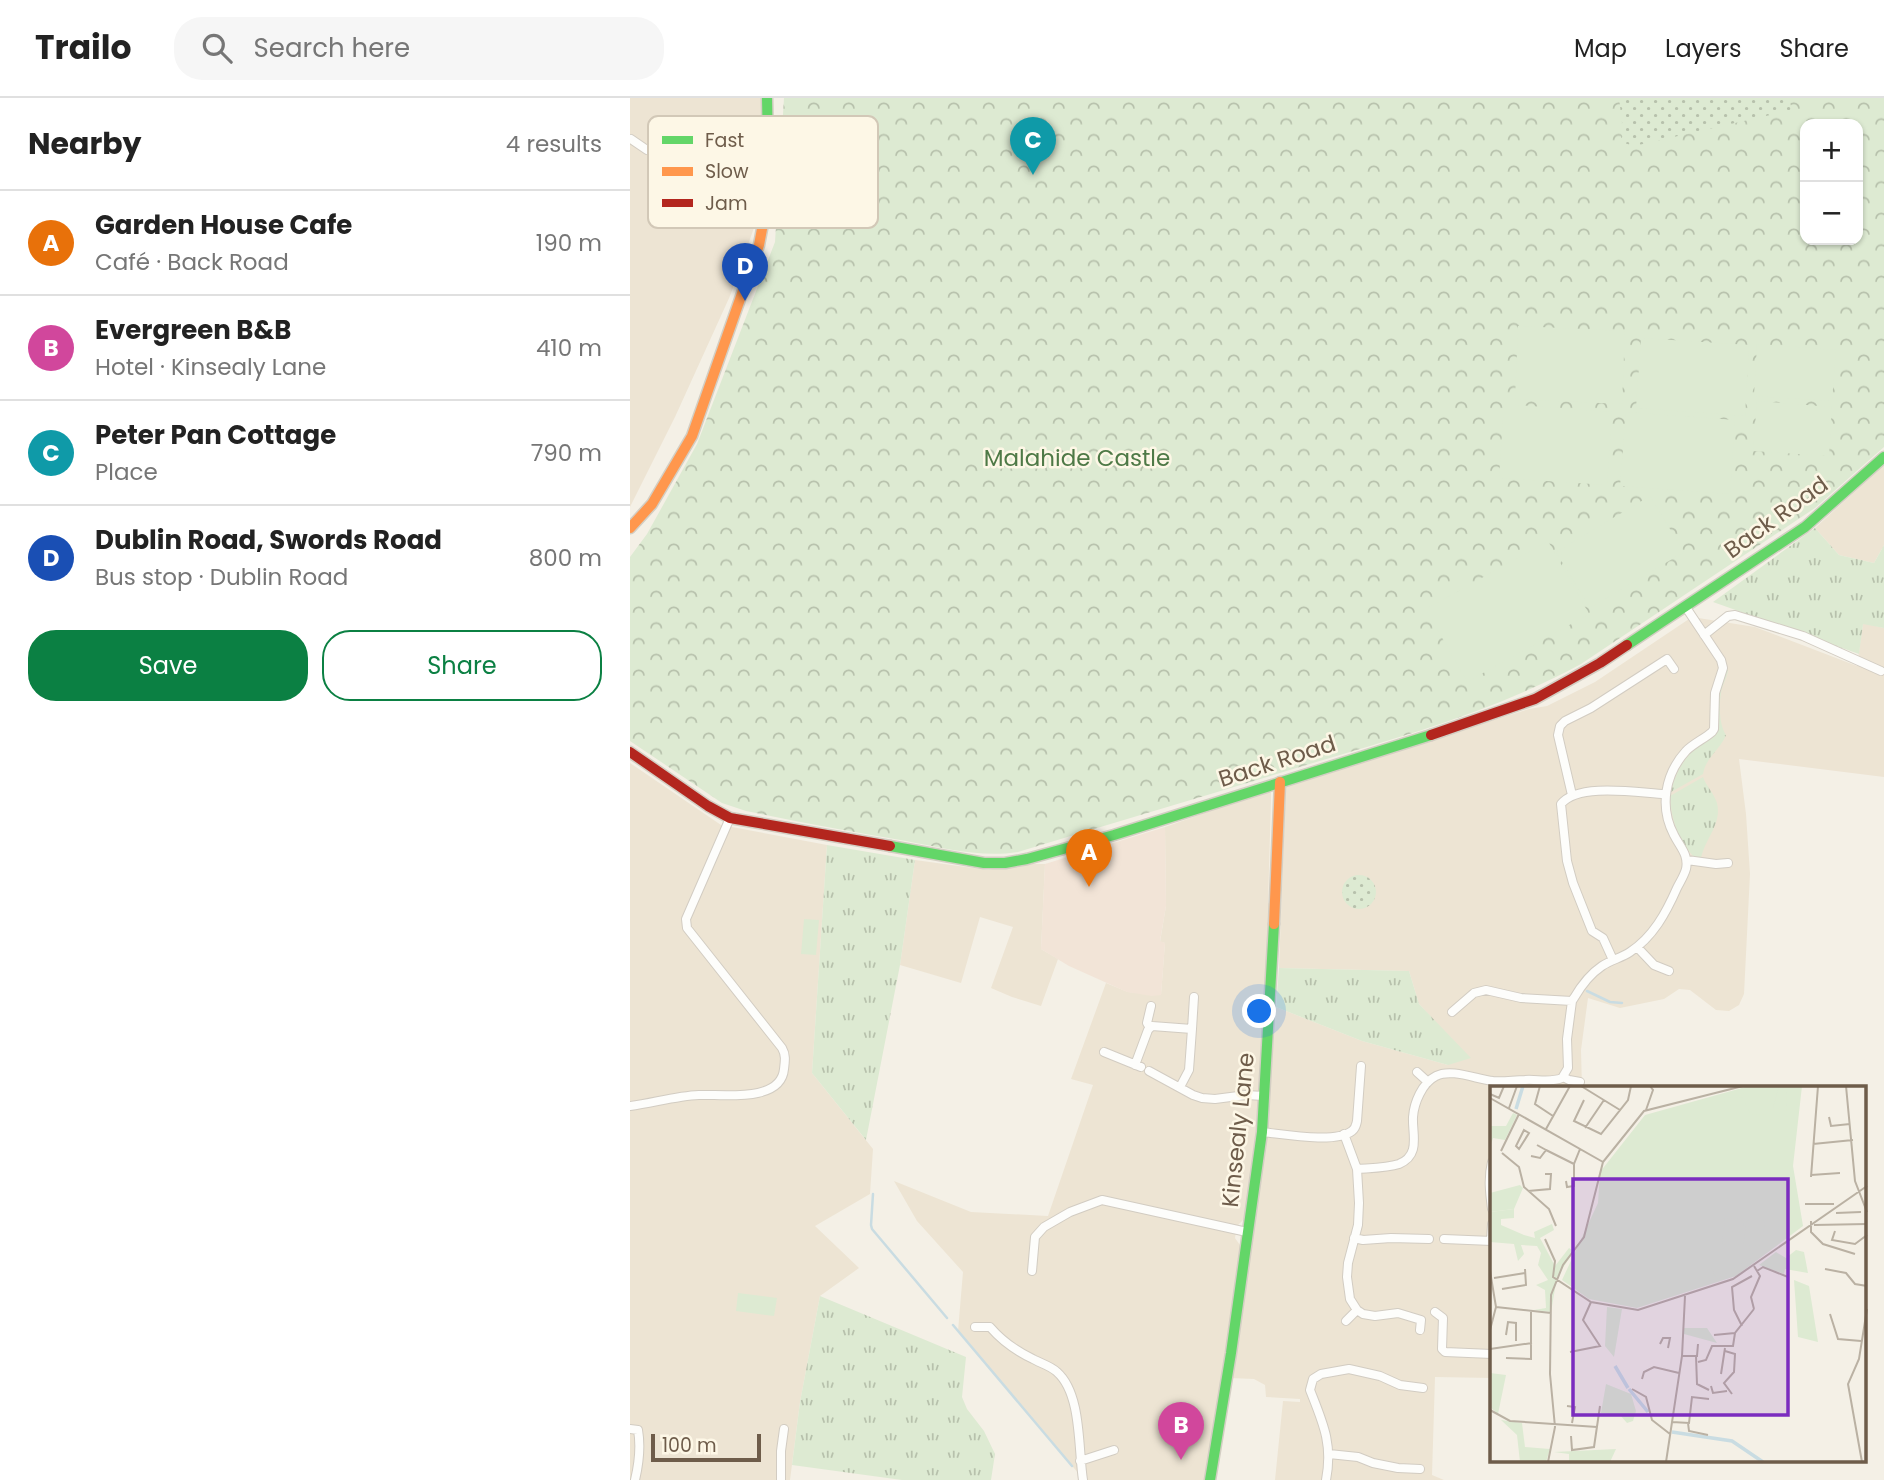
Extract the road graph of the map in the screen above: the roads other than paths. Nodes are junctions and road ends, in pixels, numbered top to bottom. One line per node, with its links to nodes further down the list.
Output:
1 (767, 98): 2 (street)
2 (767, 116)
3 (630, 131): 4 (street)
4 (630, 139): 5 (street)
5 (648, 150)
6 (762, 228): 8 (street)
7 (1884, 457): 9 (street, Back Road)
8 (630, 528)
9 (1685, 606): 10 (street); 14 (street, Back Road)
10 (1704, 635): 12 (street); 15 (street)
11 (1674, 669): 16 (street)
12 (1881, 671)
13 (630, 752): 17 (street, Back Road)
14 (1280, 782): 17 (street, Back Road); 38 (street, Kinsealy Lane)
15 (1665, 794): 16 (street); 18 (street)
16 (1572, 795): 21 (street)
17 (730, 818): 39 (street)
18 (1687, 860): 19 (street); 20 (street)
19 (1728, 863)
20 (1637, 947): 21 (street); 22 (street)
21 (1613, 960): 25 (street)
22 (1669, 971)
23 (1194, 997): 28 (street)
24 (1451, 998): 25 (street)
25 (1572, 1001): 33 (street)
26 (1151, 1006): 27 (street)
27 (1150, 1028): 28 (street); 31 (street)
28 (1192, 1028): 37 (street)
29 (1104, 1052): 31 (street)
30 (1361, 1066): 41 (street)
31 (1141, 1068): 37 (street)
32 (1417, 1072): 34 (street)
33 (1563, 1077): 35 (street); 36 (street)
34 (1427, 1082): 36 (street); 42 (street)
35 (1580, 1082)
36 (1513, 1084)
37 (1180, 1087): 38 (street)
38 (1264, 1096): 40 (street, Kinsealy Lane)
39 (630, 1106)
40 (1262, 1132): 41 (street); 45 (street, Kinsealy Lane)
41 (1344, 1135): 42 (street)
42 (1357, 1169): 46 (street)
43 (1490, 1172): 44 (street)
44 (1490, 1196)
45 (1247, 1232): 50 (street); 67 (street, Kinsealy Lane)
46 (1354, 1238): 47 (street); 51 (street)
47 (1429, 1239)
48 (1444, 1240): 49 (street)
49 (1490, 1241)
50 (1031, 1271)
51 (1357, 1310): 53 (street); 55 (street)
52 (1435, 1312): 56 (street)
53 (1346, 1321)
54 (975, 1327): 62 (street)
55 (1420, 1330)
56 (1490, 1354)
57 (1423, 1388): 61 (street)
58 (630, 1429): 64 (street)
59 (784, 1429): 65 (street)
60 (1114, 1450): 62 (street)
61 (1329, 1454): 63 (street); 68 (street)
62 (1080, 1461): 66 (street)
63 (1420, 1469)
64 (635, 1480)
65 (781, 1480)
66 (1083, 1480)
67 (1210, 1480)
68 (1326, 1480)

